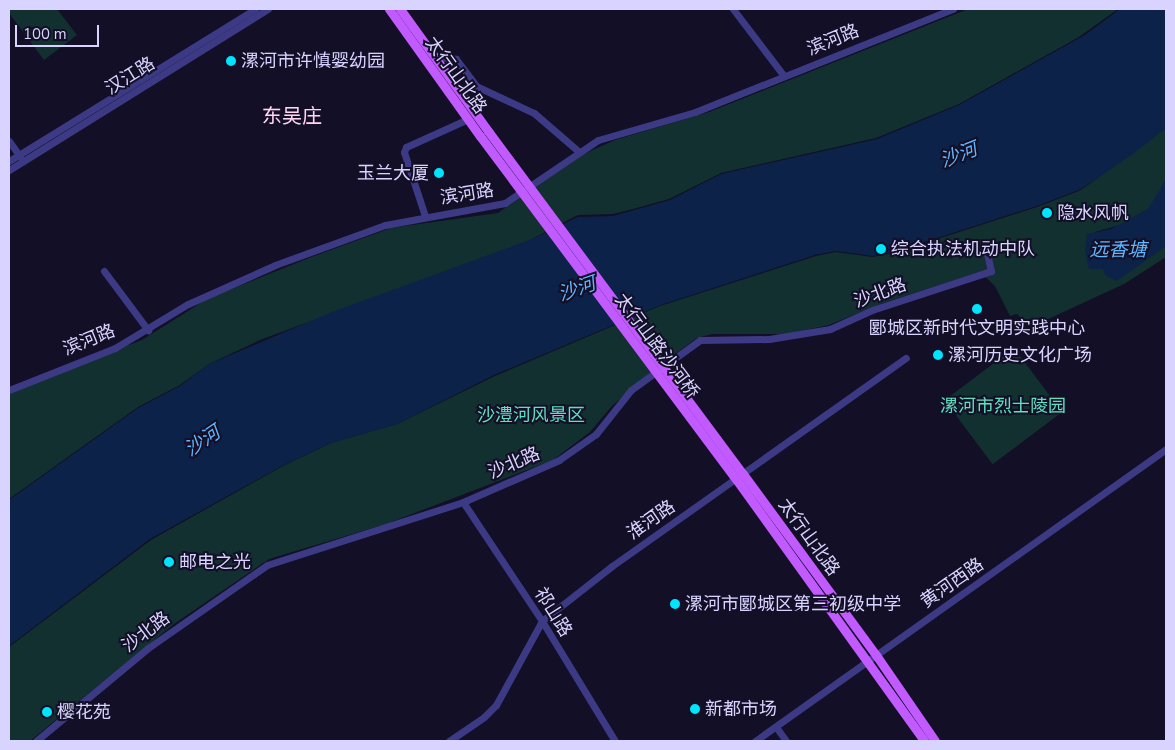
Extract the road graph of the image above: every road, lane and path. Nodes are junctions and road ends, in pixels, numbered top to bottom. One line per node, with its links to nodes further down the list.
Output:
1 (255, 9): 13 (street, 汉江路)
2 (268, 9): 13 (street, 汉江路)
3 (389, 9): 9 (main road, 太行山北路)
4 (400, 9): 7 (main road, 太行山北路)
5 (733, 9): 8 (street)
6 (953, 9): 8 (street, 滨河路)
7 (435, 58): 10 (main road, 太行山北路); 12 (street)
8 (784, 76): 12 (street, 滨河路)
9 (468, 119): 10 (main road, 太行山北路); 16 (street)
10 (484, 133): 23 (main road, 太行山路沙河桥, bridge)
11 (9, 141): 13 (street)
12 (578, 151): 16 (street, 滨河路)
13 (21, 157): 14 (street, 汉江路); 15 (street, 汉江路)
14 (9, 161)
15 (9, 170)
16 (425, 216): 19 (street, 滨河路)
17 (985, 245): 24 (street, 沙北路)
18 (104, 271): 19 (street)
19 (148, 330): 21 (street, 滨河路)
20 (906, 358): 23 (street, 淮河路)
21 (9, 390)
22 (1166, 449): 26 (street, 黄河西路)
23 (739, 477): 25 (street, 淮河路); 26 (main road, 太行山北路); 27 (main road, 太行山北路)
24 (463, 502): 25 (street, 祁山路); 29 (street, 沙北路)
25 (542, 621): 30 (street, 淮河路); 31 (street, 祁山路)
26 (876, 655): 27 (street, 黄河西路); 35 (main road, 太行山北路)
27 (868, 661): 28 (street, 黄河西路); 34 (main road, 太行山北路)
28 (776, 726): 32 (street, 黄河西路); 33 (street)
29 (36, 741)
30 (449, 741)
31 (615, 741)
32 (755, 741)
33 (786, 741)
34 (924, 741)
35 (934, 741)

